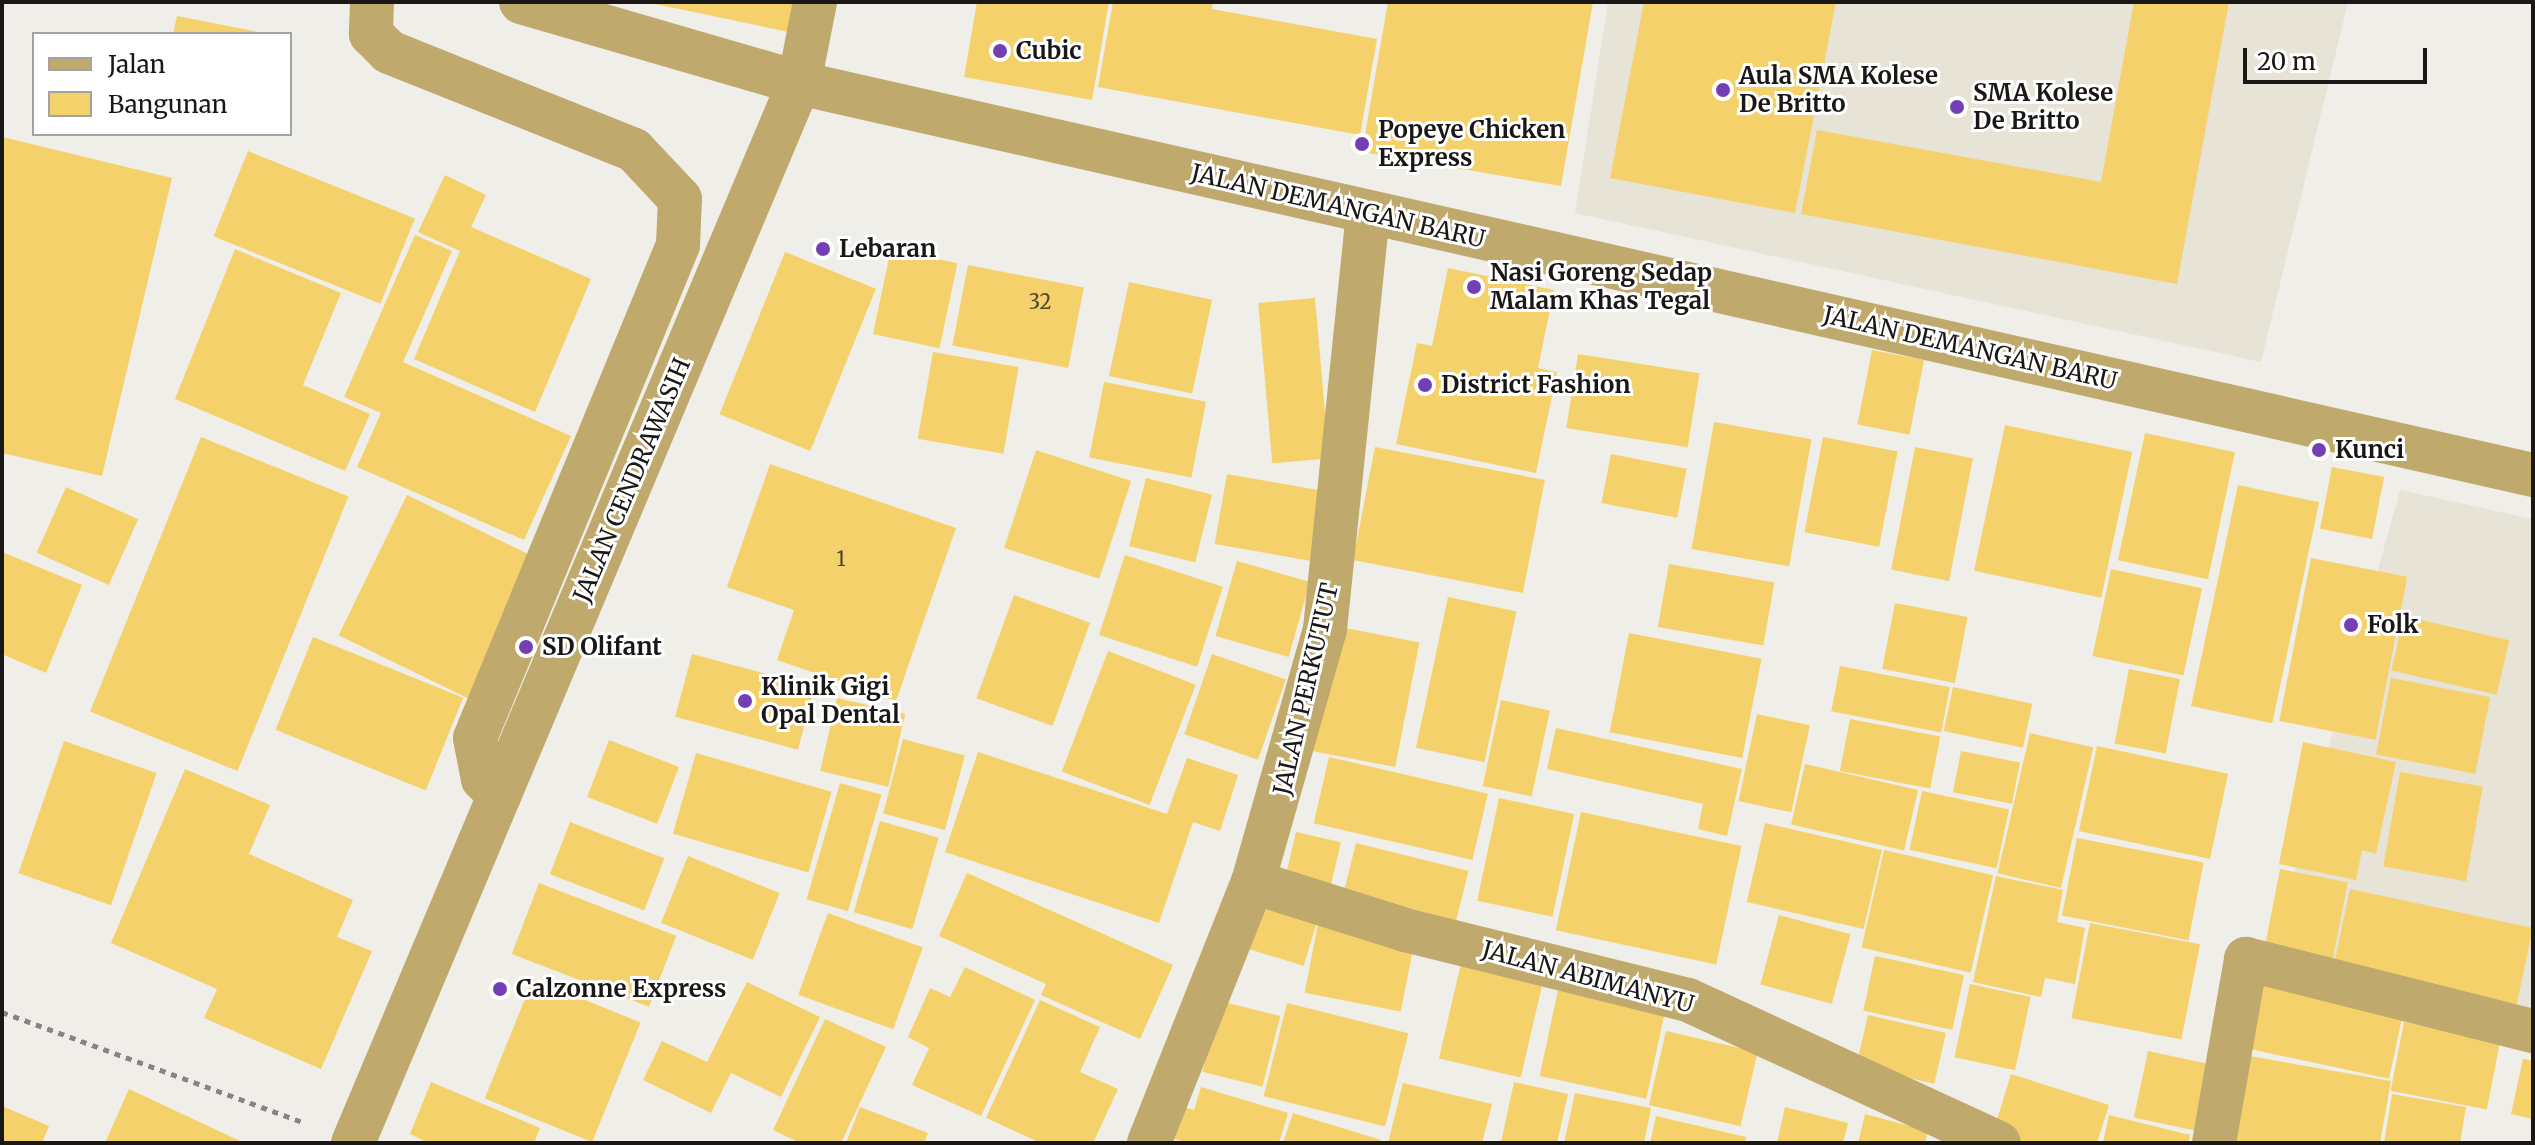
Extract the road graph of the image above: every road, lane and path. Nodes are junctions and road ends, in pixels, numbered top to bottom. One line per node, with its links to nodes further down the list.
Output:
1 (372, 2): 8 (street)
2 (521, 2): 4 (street, JALAN DEMANGAN BARU)
3 (815, 2): 5 (street, JALAN CENDRAWASIH)
4 (586, 11): 5 (street, JALAN DEMANGAN BARU)
5 (799, 83): 6 (street, JALAN DEMANGAN BARU); 8 (street, JALAN CENDRAWASIH)
6 (1368, 213): 7 (street, JALAN DEMANGAN BARU); 9 (street, JALAN PERKUTUT)
7 (2533, 475)
8 (499, 795): 12 (street, JALAN CENDRAWASIH)
9 (1253, 882): 13 (street, JALAN PERKUTUT); 14 (street, JALAN ABIMANYU)
10 (2, 1012): 12 (path)
11 (2533, 1031): 15 (street)
12 (353, 1142)
13 (1149, 1143)
14 (1999, 1143)
15 (2214, 1143)

